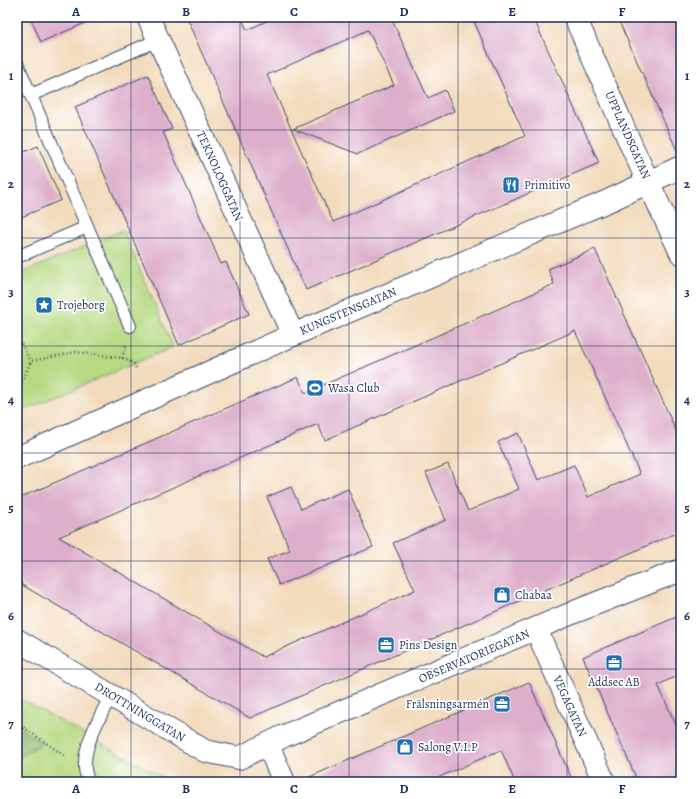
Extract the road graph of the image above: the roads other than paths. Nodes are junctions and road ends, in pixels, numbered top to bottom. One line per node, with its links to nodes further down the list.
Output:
1 (148, 17): 3 (street, TEKNOLOGGATAN)
2 (575, 17): 7 (street, UPPLANDSGATAN)
3 (158, 40): 5 (lane); 12 (street, TEKNOLOGGATAN)
4 (17, 63): 5 (lane)
5 (31, 95): 8 (lane)
6 (681, 167): 7 (street, KUNGSTENSGATAN)
7 (648, 181): 9 (street, UPPLANDSGATAN); 12 (street, KUNGSTENSGATAN)
8 (87, 227): 10 (lane); 11 (lane)
9 (681, 253)
10 (17, 257)
11 (130, 326)
12 (292, 335): 13 (street, KUNGSTENSGATAN)
13 (17, 458)
14 (681, 570): 15 (street, OBSERVATORIEGATAN)
15 (536, 629): 18 (street, OBSERVATORIEGATAN); 21 (street, VEGAGATAN)
16 (17, 640): 17 (street, DROTTNINGGATAN)
17 (111, 695): 18 (street, DROTTNINGGATAN); 19 (lane)
18 (268, 745): 20 (street)
19 (89, 782)
20 (284, 782)
21 (604, 782)

